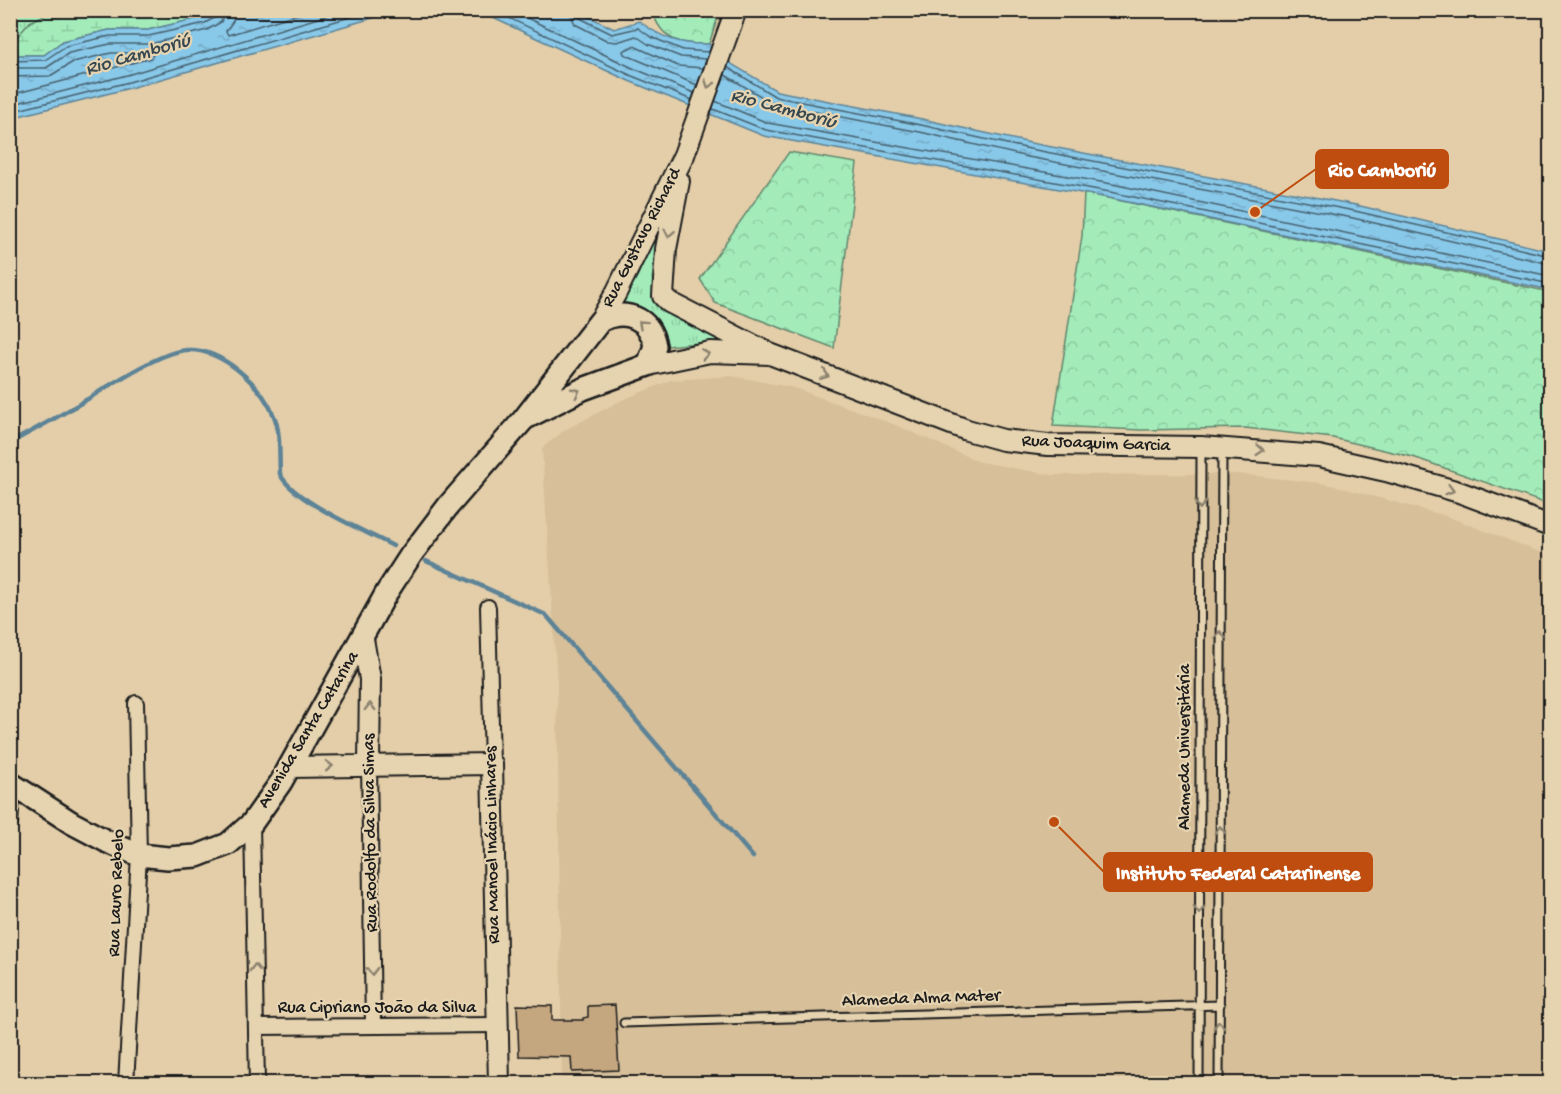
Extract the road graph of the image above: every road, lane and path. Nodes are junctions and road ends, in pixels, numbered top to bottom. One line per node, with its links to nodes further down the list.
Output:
1 (732, 19): 2 (main road, Rua Gustavo Richard, one-way to 2)
2 (684, 155): 3 (main road, Rua Gustavo Richard); 4 (main road, Rua Gustavo Richard, one-way to 4)
3 (600, 321): 5 (main road, one-way to 3); 6 (main road, Avenida Santa Catarina)
4 (770, 354): 5 (main road, Rua Joaquim Garcia, one-way to 4); 7 (main road, Rua Joaquim Garcia, one-way to 7)
5 (648, 365): 6 (main road, Avenida Santa Catarina, one-way to 5)
6 (524, 419): 11 (main road, Avenida Santa Catarina)
7 (1201, 447): 8 (main road, Rua Joaquim Garcia); 21 (lane, Alameda Universitária, one-way to 21)
8 (1222, 448): 9 (main road, Rua Joaquim Garcia, one-way to 9); 20 (lane, Alameda Universitária, one-way to 8)
9 (1551, 526)
10 (488, 607): 13 (street, Rua Manoel Inácio Linhares)
11 (363, 639): 14 (main road, Rua Rodolfo da Silva Simas, one-way to 11); 15 (main road, Avenida Santa Catarina)
12 (136, 703): 19 (street, Rua Lauro Rebelo)
13 (492, 764): 14 (main road); 23 (main road, Rua Manoel Inácio Linhares)
14 (369, 765): 15 (main road, one-way to 14); 24 (street, Rua Rodolfo da Silva Simas, one-way to 24)
15 (290, 767): 17 (main road, Avenida Santa Catarina)
16 (12, 784): 18 (street); 19 (main road, Avenida Santa Catarina)
17 (252, 823): 19 (main road, Avenida Santa Catarina); 25 (street, one-way to 17)
18 (10, 824)
19 (139, 855): 26 (street, Rua Lauro Rebelo)
20 (1220, 1005): 21 (lane, Alameda Alma Mater); 30 (lane, Alameda Universitária, one-way to 20)
21 (1199, 1006): 22 (lane, Alameda Alma Mater); 29 (lane, Alameda Universitária)
22 (624, 1023)
23 (498, 1025): 24 (street, Rua Cipriano João da Silva); 28 (main road, Rua Manoel Inácio Linhares)
24 (373, 1026): 25 (street, Rua Cipriano João da Silva)
25 (256, 1027): 27 (street)
26 (126, 1083)
27 (257, 1083)
28 (499, 1083)
29 (1199, 1083)
30 (1219, 1083)

